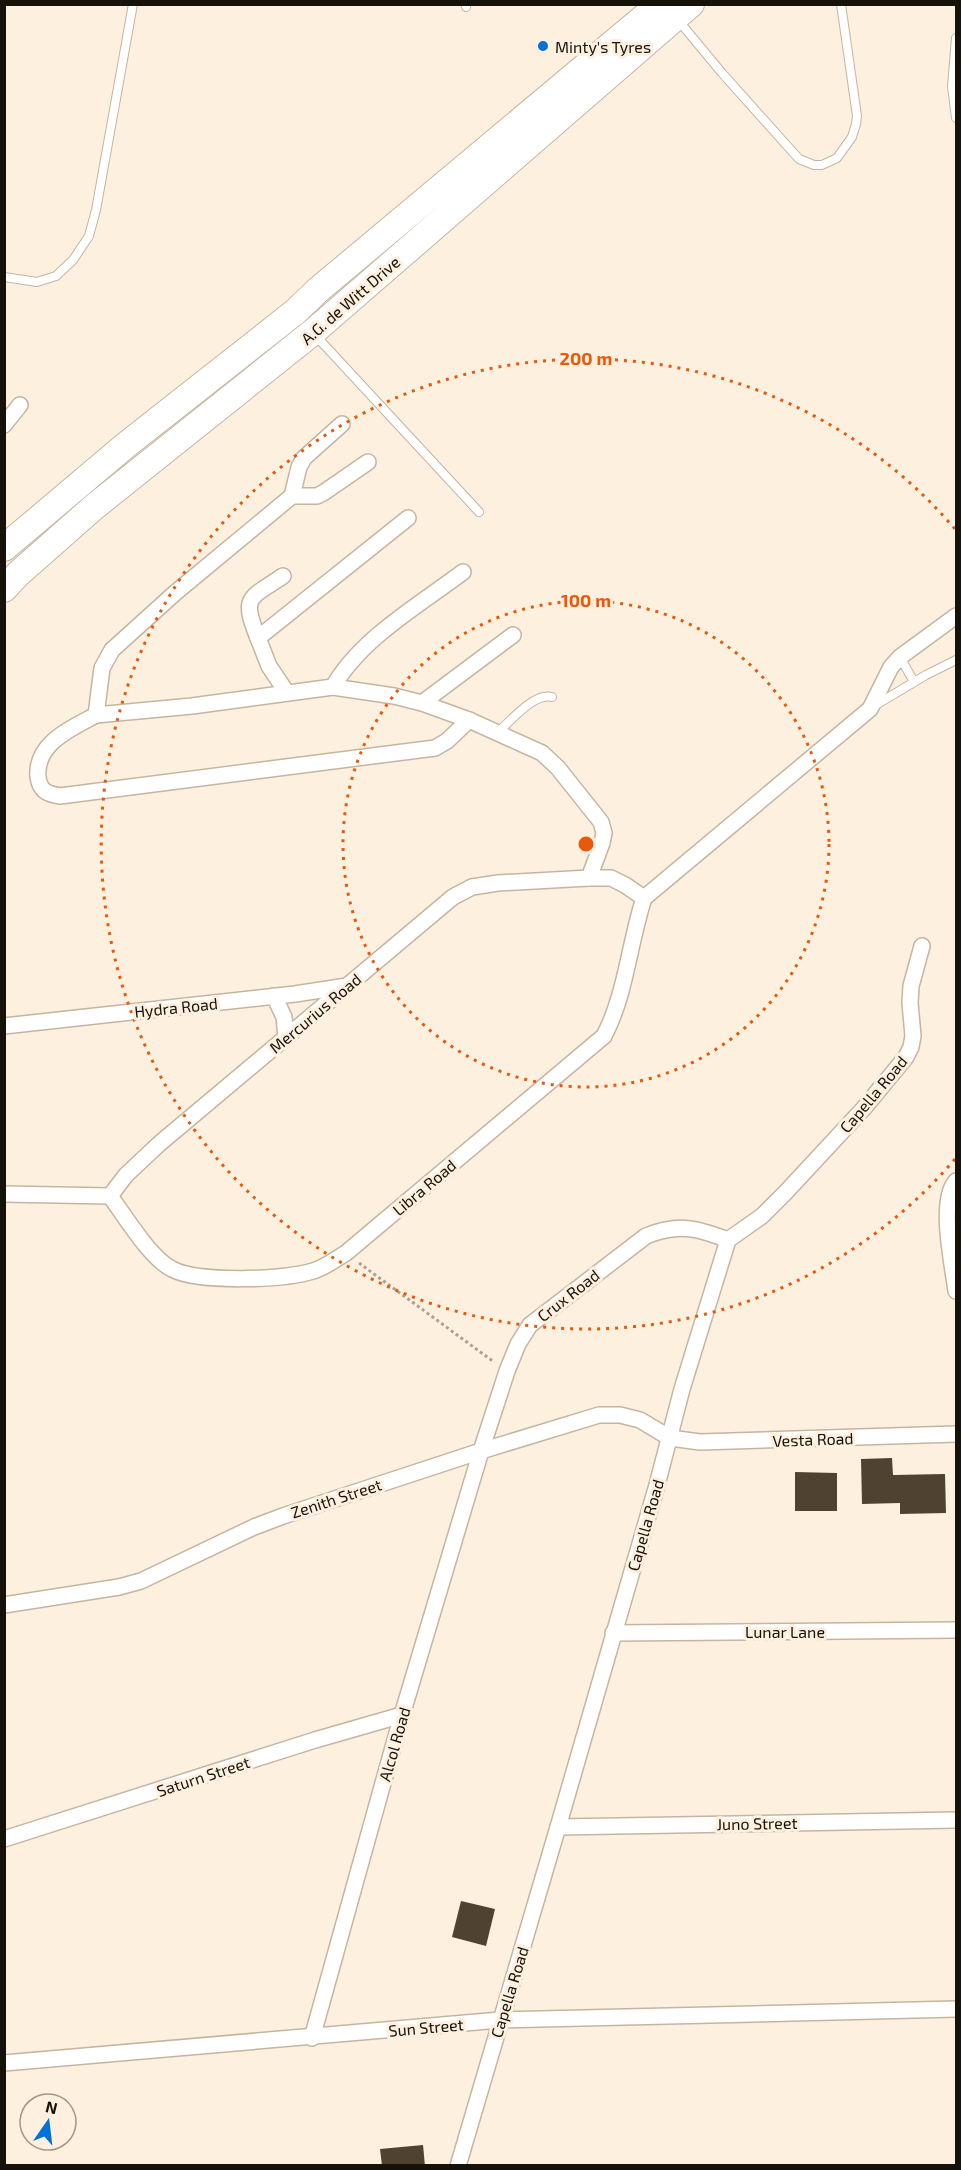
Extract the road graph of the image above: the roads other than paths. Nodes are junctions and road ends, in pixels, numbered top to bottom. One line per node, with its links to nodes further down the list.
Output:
1 (133, 4): 7 (lane)
2 (841, 4): 3 (lane)
3 (672, 8): 8 (main road, A.G. de Witt Drive)
4 (957, 38): 5 (lane)
5 (955, 71): 6 (lane)
6 (957, 118)
7 (4, 277)
8 (304, 322): 12 (main road, A.G. de Witt Drive); 14 (main road, A.G. de Witt Drive); 18 (lane)
9 (20, 405): 11 (street)
10 (342, 424): 16 (street)
11 (4, 425)
12 (126, 446): 14 (main road); 15 (main road, A.G. de Witt Drive)
13 (368, 462): 16 (street)
14 (144, 465): 17 (main road, A.G. de Witt Drive)
15 (75, 488): 17 (main road); 20 (main road, A.G. de Witt Drive)
16 (292, 496): 35 (street)
17 (94, 507): 23 (main road, A.G. de Witt Drive)
18 (479, 512)
19 (408, 518): 26 (street)
20 (4, 548)
21 (463, 572): 30 (street)
22 (283, 576): 26 (street)
23 (4, 589)
24 (957, 616): 27 (street)
25 (513, 636): 33 (street)
26 (258, 638): 31 (street)
27 (900, 657): 29 (lane); 34 (street)
28 (957, 660): 29 (lane)
29 (915, 682): 34 (lane)
30 (333, 687): 31 (street); 33 (street)
31 (287, 693): 35 (street)
32 (552, 697): 37 (lane)
33 (422, 703): 36 (street)
34 (870, 709): 39 (street)
35 (96, 715): 36 (street)
36 (469, 720): 37 (street)
37 (496, 734): 38 (street)
38 (589, 878): 39 (street, Mercurius Road); 41 (street, Mercurius Road)
39 (644, 898): 47 (street, Libra Road)
40 (922, 946): 48 (street, Capella Road)
41 (347, 986): 42 (street, Hydra Road); 44 (street, Mercurius Road)
42 (274, 996): 43 (street, Hydra Road); 44 (street)
43 (4, 1026)
44 (286, 1037): 47 (street, Mercurius Road)
45 (957, 1181): 49 (street)
46 (4, 1194): 47 (street)
47 (110, 1196)
48 (728, 1240): 51 (street, Capella Road); 52 (street, Crux Road)
49 (957, 1291)
50 (957, 1434): 51 (street, Vesta Road)
51 (670, 1438): 52 (street, Zenith Street); 55 (street, Capella Road)
52 (481, 1451): 53 (street, Zenith Street); 56 (street, Alcol Road)
53 (4, 1605)
54 (957, 1630): 55 (street, Lunar Lane)
55 (613, 1633): 58 (street, Capella Road)
56 (402, 1715): 59 (street, Saturn Street); 62 (street, Alcol Road)
57 (957, 1820): 58 (street, Juno Street)
58 (558, 1827): 61 (street, Capella Road)
59 (4, 1839)
60 (957, 2009): 61 (street, Sun Street)
61 (500, 2020): 62 (street, Sun Street); 64 (street, Capella Road)
62 (312, 2038): 63 (street, Sun Street)
63 (4, 2063)
64 (458, 2166)

